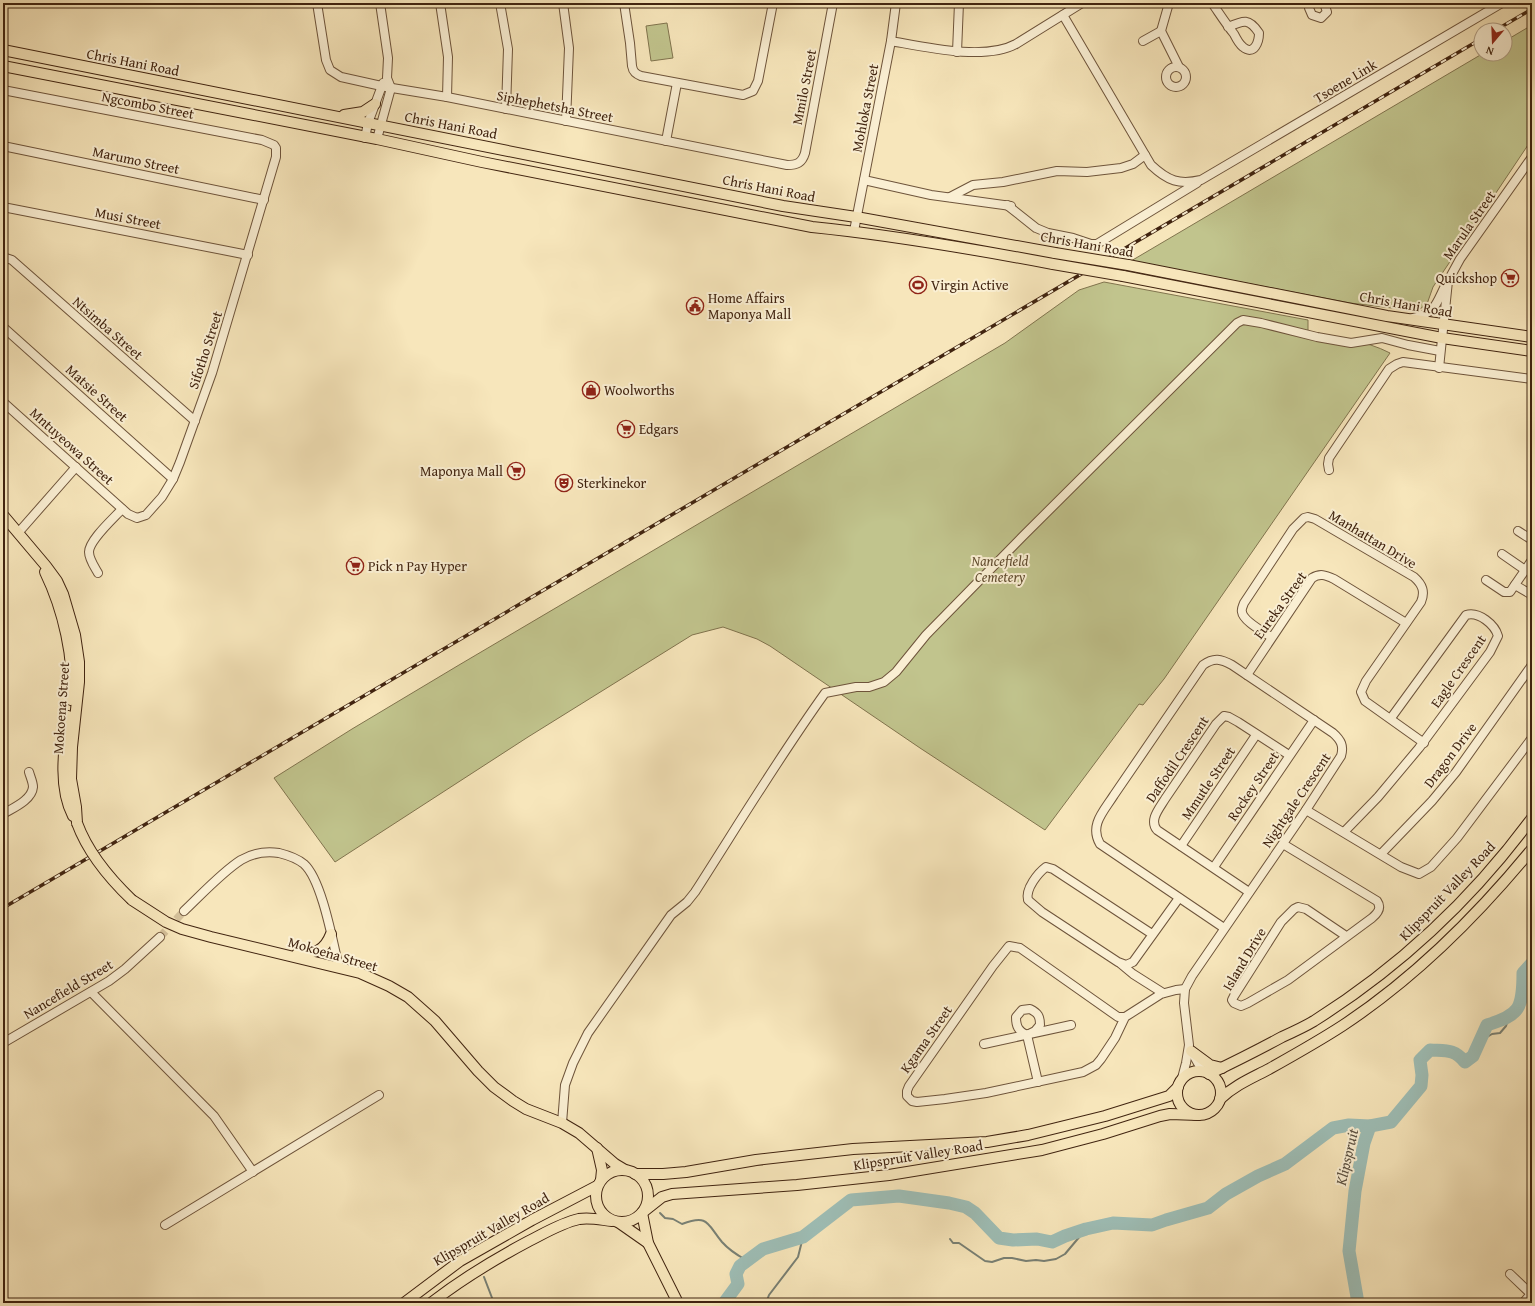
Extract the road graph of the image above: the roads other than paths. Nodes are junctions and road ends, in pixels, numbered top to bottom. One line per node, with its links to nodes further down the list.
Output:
1 (317, 3): 28 (street, Siphephetsha Street)
2 (380, 3): 26 (street)
3 (440, 3): 31 (street)
4 (500, 3): 33 (street)
5 (563, 3): 35 (street)
6 (624, 3): 27 (street)
7 (773, 3): 27 (street)
8 (833, 3): 45 (street, Mmilo Street)
9 (896, 3): 20 (street, Mohloka Street)
10 (959, 3): 23 (street)
11 (1082, 3): 17 (street)
12 (1169, 3): 19 (street)
13 (1212, 3): 18 (street)
14 (1310, 3): 15 (street)
15 (1322, 3)
16 (1502, 3): 47 (street, Tsoene Link)
17 (1063, 15): 23 (street); 42 (street)
18 (1228, 27)
19 (1161, 31): 21 (street); 25 (street)
20 (891, 41): 23 (street); 46 (street, Mohloka Street)
21 (1142, 41)
22 (3, 50): 34 (main road, Chris Hani Road)
23 (957, 52)
24 (3, 66): 38 (main road, Chris Hani Road)
25 (1179, 67)
26 (388, 78): 28 (street); 29 (street)
27 (677, 83): 40 (street)
28 (381, 86): 29 (street, Siphephetsha Street); 32 (street)
29 (391, 88): 31 (street, Siphephetsha Street); 37 (street)
30 (3, 90): 43 (street, Ngcombo Street)
31 (446, 98): 33 (street, Siphephetsha Street)
32 (375, 104): 34 (main road); 36 (street)
33 (506, 109): 35 (street, Siphephetsha Street)
34 (334, 116): 36 (main road, Chris Hani Road)
35 (566, 121): 40 (street, Siphephetsha Street)
36 (368, 123): 37 (main road, Chris Hani Road); 38 (street)
37 (379, 126): 39 (street); 51 (main road, Chris Hani Road)
38 (365, 138): 39 (main road, Chris Hani Road)
39 (377, 139): 52 (main road, Chris Hani Road)
40 (666, 141): 45 (street, Siphephetsha Street)
41 (3, 146): 49 (street, Marumo Street)
42 (1145, 155): 47 (street, Tsoene Link); 48 (street)
43 (276, 157): 49 (street, Sifotho Street)
44 (1532, 157): 55 (street, Marula Street)
45 (787, 165)
46 (864, 180): 48 (street); 51 (street, Mohloka Street)
47 (1201, 180): 48 (street, Tsoene Link)
48 (950, 197)
49 (264, 200): 53 (street, Sifotho Street)
50 (3, 207): 53 (street, Musi Street)
51 (856, 217): 52 (street, Mohloka Street); 56 (main road, Chris Hani Road, bridge)
52 (854, 231): 60 (main road, Chris Hani Road, bridge)
53 (248, 255): 66 (street, Sifotho Street)
54 (3, 257): 66 (street, Ntsimba Street)
55 (1448, 281): 56 (street); 57 (street, Marula Street)
56 (1409, 319): 57 (main road, Chris Hani Road)
57 (1443, 325): 59 (main road, Chris Hani Road); 60 (street, Marula Street)
58 (3, 327): 69 (street, Matsie Street)
59 (1532, 337)
60 (1442, 338): 61 (street, Marula Street); 62 (main road, Chris Hani Road)
61 (1440, 351): 63 (street, Marula Street); 129 (street)
62 (1532, 351)
63 (1439, 368): 64 (street); 68 (street)
64 (1532, 379)
65 (3, 402): 67 (street, Mntuyeowa Street)
66 (194, 421): 69 (street, Sifotho Street)
67 (76, 467): 70 (street, Mntuyeowa Street); 73 (street)
68 (1329, 470)
69 (173, 480): 70 (street, Sifotho Street)
70 (122, 509): 78 (street)
71 (3, 515): 73 (main road, Mokoena Street)
72 (1518, 531): 74 (street)
73 (18, 533): 110 (main road, Mokoena Street, bridge)
74 (1532, 540)
75 (1502, 554): 77 (street)
76 (1532, 560): 77 (street)
77 (1525, 570): 80 (street)
78 (98, 573)
79 (1486, 580): 80 (street)
80 (1515, 585): 81 (street)
81 (1532, 595)
82 (1406, 622): 83 (street, Eureka Street); 83 (street, Manhattan Drive); 86 (street, Manhattan Drive)
83 (1271, 637): 85 (street, Eureka Street)
84 (1532, 664): 100 (street, Dragon Drive)
85 (1247, 675): 87 (street, Nightgale Crescent); 103 (street, Nightgale Crescent)
86 (1390, 718): 90 (street, Manhattan Drive); 90 (street, Eagle Crescent)
87 (1314, 720): 91 (street, Rockey Street); 93 (street, Nightgale Crescent)
88 (1256, 735): 91 (street, Daffodil Crescent); 98 (street, Mmutle Street); 98 (street, Daffodil Crescent)
89 (1532, 738): 100 (street)
90 (1424, 743): 96 (street, Eagle Crescent)
91 (1289, 755): 101 (street, Rockey Street)
92 (28, 772): 94 (street)
93 (1306, 810): 96 (street); 97 (street, Nightgale Crescent)
94 (3, 814)
95 (1532, 818): 122 (main road, Klipspruit Valley Road)
96 (1344, 832): 100 (street)
97 (1283, 844): 102 (street, Nightgale Crescent); 108 (street, Island Drive)
98 (1181, 846): 101 (street, Daffodil Crescent)
99 (1532, 848): 127 (main road)
100 (1381, 854)
101 (1214, 867): 102 (street, Daffodil Crescent)
102 (1249, 892): 105 (street, Nightgale Crescent)
103 (1178, 898): 105 (street, Nightgale Crescent); 107 (street)
104 (184, 911): 106 (street)
105 (1224, 928): 113 (street)
106 (331, 934): 110 (main road); 112 (street)
107 (1152, 934): 111 (street); 111 (street)
108 (1346, 936): 108 (street, Island Drive)
109 (160, 937): 114 (street, Nancefield Street)
110 (285, 954): 112 (main road, Mokoena Street)
111 (1121, 964): 115 (street)
112 (340, 968): 129 (main road, Mokoena Street)
113 (1185, 989): 115 (street); 121 (street)
114 (91, 992): 119 (street, Nancefield Street); 132 (street)
115 (1163, 993): 116 (street)
116 (1125, 1017): 124 (street, Kgama Street); 124 (street, Kgama Street)
117 (1071, 1025): 118 (street)
118 (1027, 1035): 120 (street); 124 (street)
119 (3, 1043)
120 (984, 1044)
121 (1190, 1048): 122 (main road); 123 (street); 125 (street)
122 (1222, 1068): 123 (main road, Klipspruit Valley Road)
123 (1206, 1073): 125 (main road); 127 (main road)
124 (1038, 1082)
125 (1180, 1085): 128 (main road); 133 (main road, Klipspruit Valley Road)
126 (379, 1095): 132 (street)
127 (1220, 1099): 128 (main road)
128 (1198, 1115): 135 (main road, Klipspruit Valley Road)
129 (562, 1124): 130 (main road, Mokoena Street)
130 (597, 1148): 131 (main road, Mokoena Street); 134 (main road)
131 (626, 1170): 133 (main road); 134 (main road)
132 (253, 1172): 137 (street)
133 (635, 1174): 135 (main road)
134 (599, 1183): 136 (main road); 141 (main road, Klipspruit Valley Road)
135 (643, 1212): 136 (main road); 138 (main road)
136 (615, 1222): 138 (main road); 142 (main road, Klipspruit Valley Road)
137 (165, 1225)
138 (648, 1243): 143 (main road)
139 (1510, 1274): 140 (street)
140 (1531, 1294): 144 (street)
141 (404, 1303)
142 (431, 1303)
143 (678, 1303)
144 (1523, 1303)

